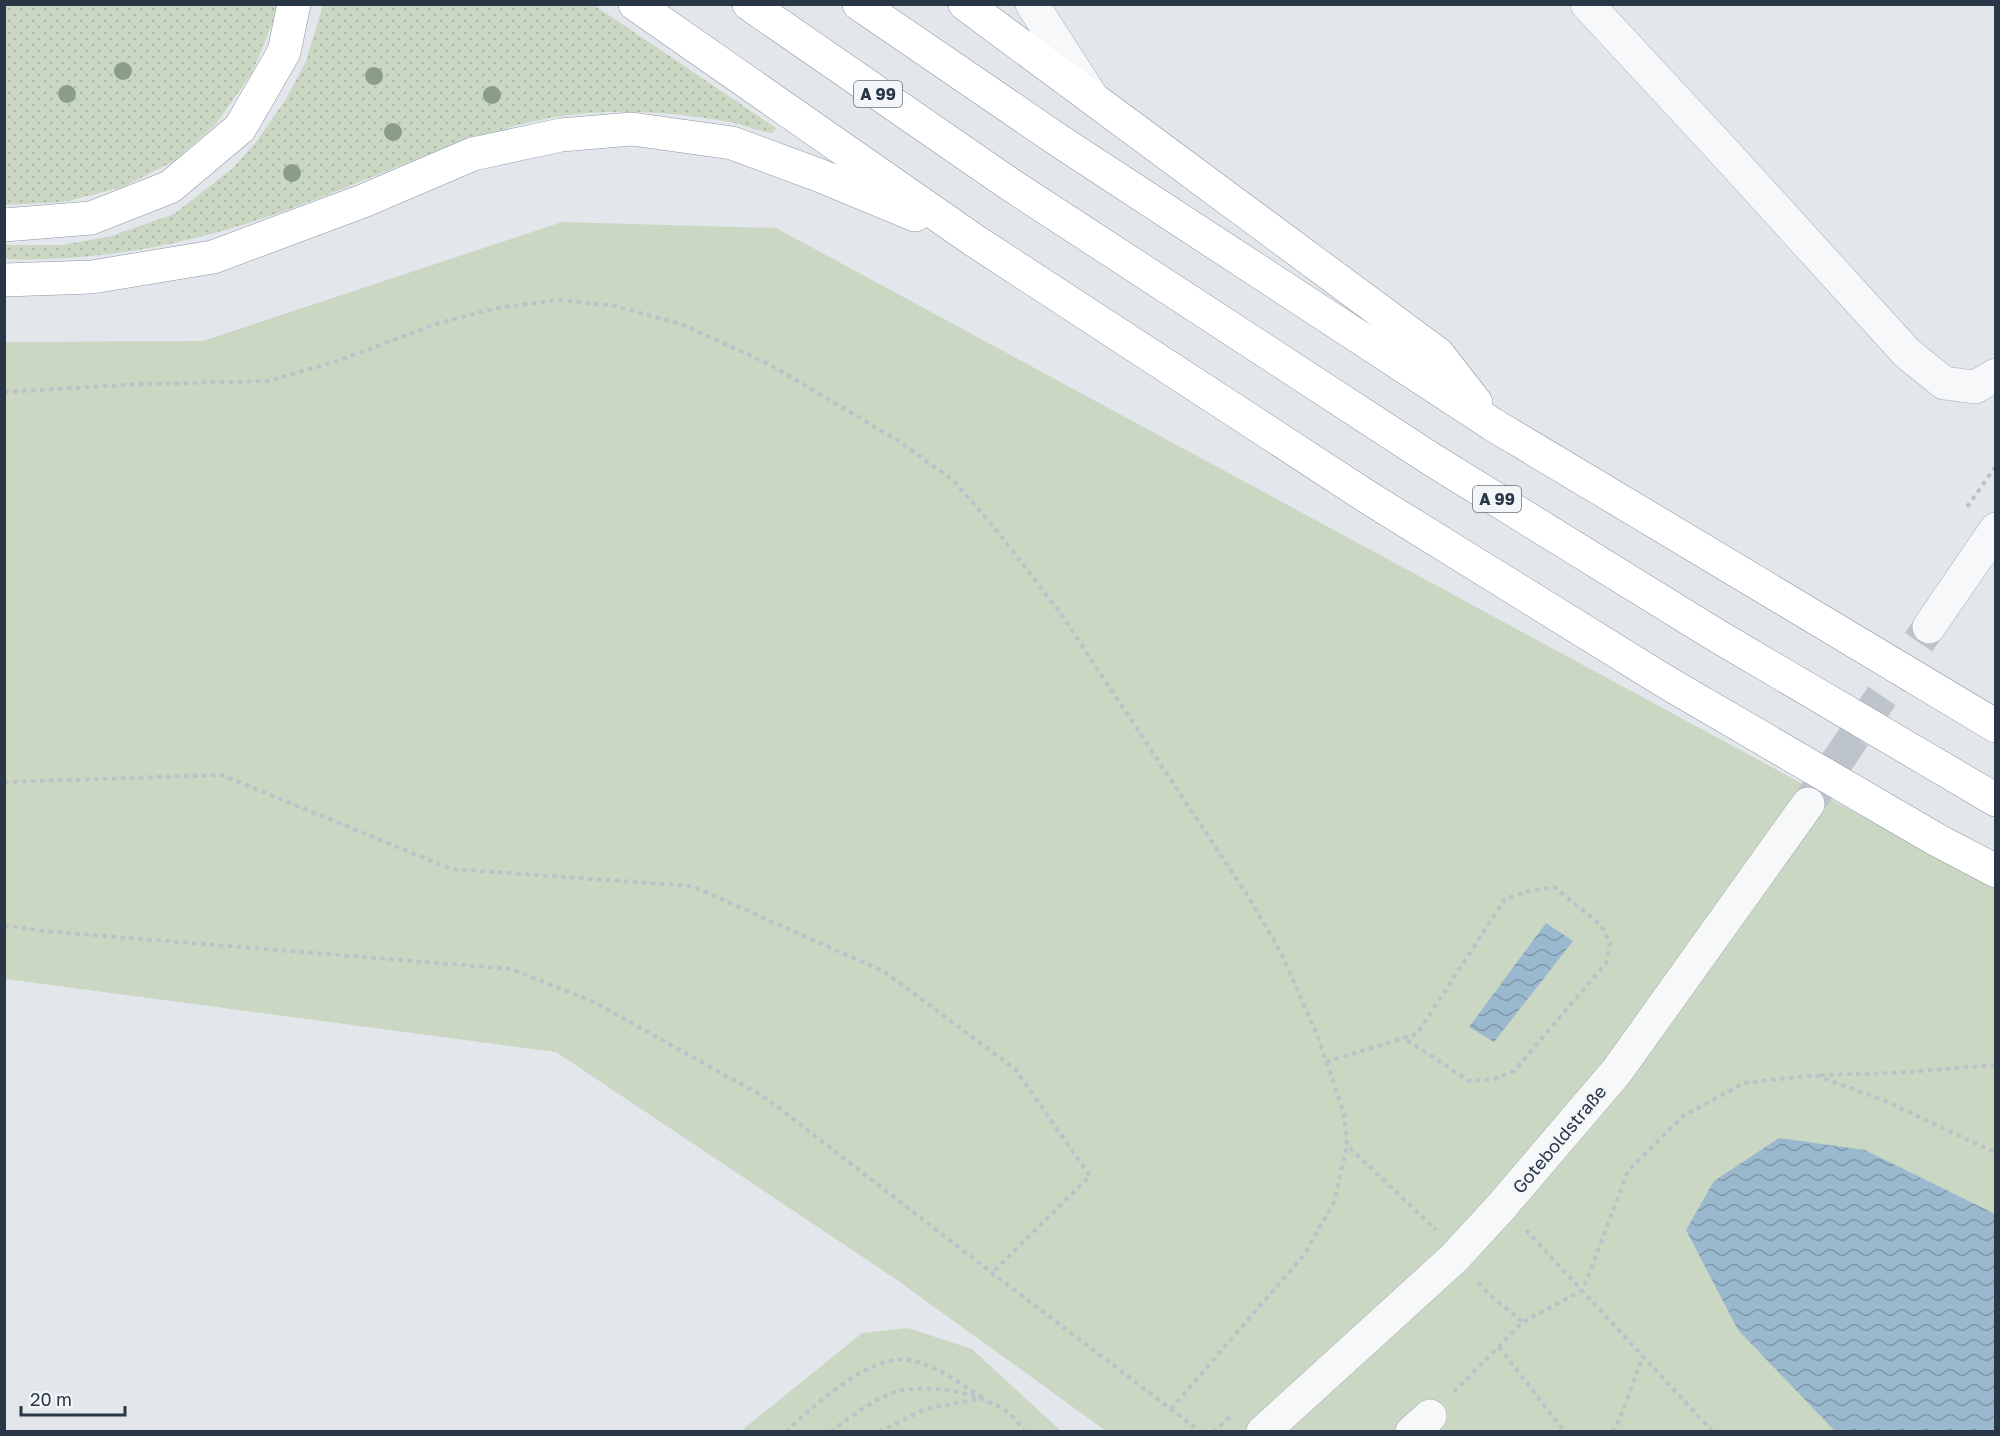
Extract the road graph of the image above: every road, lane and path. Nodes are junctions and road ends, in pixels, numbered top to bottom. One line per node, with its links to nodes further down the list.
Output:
1 (294, 4): 9 (highway)
2 (635, 4): 10 (highway)
3 (749, 4): 19 (highway, A 99)
4 (859, 4): 14 (highway)
5 (966, 4): 8 (highway)
6 (1032, 4): 8 (street)
7 (1587, 4): 12 (street)
8 (1091, 96): 14 (highway)
9 (4, 225)
10 (975, 240): 11 (highway); 21 (highway)
11 (4, 280)
12 (1995, 375)
13 (4, 392): 24 (path)
14 (1492, 424): 17 (highway)
15 (1995, 529): 16 (street)
16 (1929, 627)
17 (1995, 726)
18 (4, 782): 33 (path)
19 (1995, 801)
20 (1808, 804): 29 (street, Goteboldstraße)
21 (1995, 871)
22 (4, 925): 33 (path)
23 (1404, 1038): 23 (path); 24 (path)
24 (1326, 1062): 27 (path)
25 (1995, 1065): 26 (path)
26 (1815, 1075): 28 (path); 34 (path)
27 (1347, 1145): 30 (path); 40 (path)
28 (1995, 1153)
29 (1501, 1207): 32 (street, Goteboldstraße); 34 (path)
30 (1436, 1230): 31 (path); 32 (path)
31 (1428, 1238)
32 (1454, 1258): 35 (path); 48 (street, Goteboldstraße)
33 (992, 1274): 40 (path)
34 (1583, 1290): 35 (path); 37 (path)
35 (1523, 1322): 36 (path)
36 (1498, 1347): 41 (path); 49 (path)
37 (1643, 1356): 50 (path); 51 (path)
38 (983, 1398): 42 (path); 43 (path); 44 (path); 45 (path)
39 (1239, 1408): 47 (path)
40 (1171, 1409): 46 (path)
41 (1421, 1424)
42 (786, 1431)
43 (831, 1431)
44 (879, 1431)
45 (1025, 1431)
46 (1201, 1431)
47 (1213, 1431)
48 (1263, 1431)
49 (1565, 1431)
50 (1612, 1431)
51 (1713, 1431)

